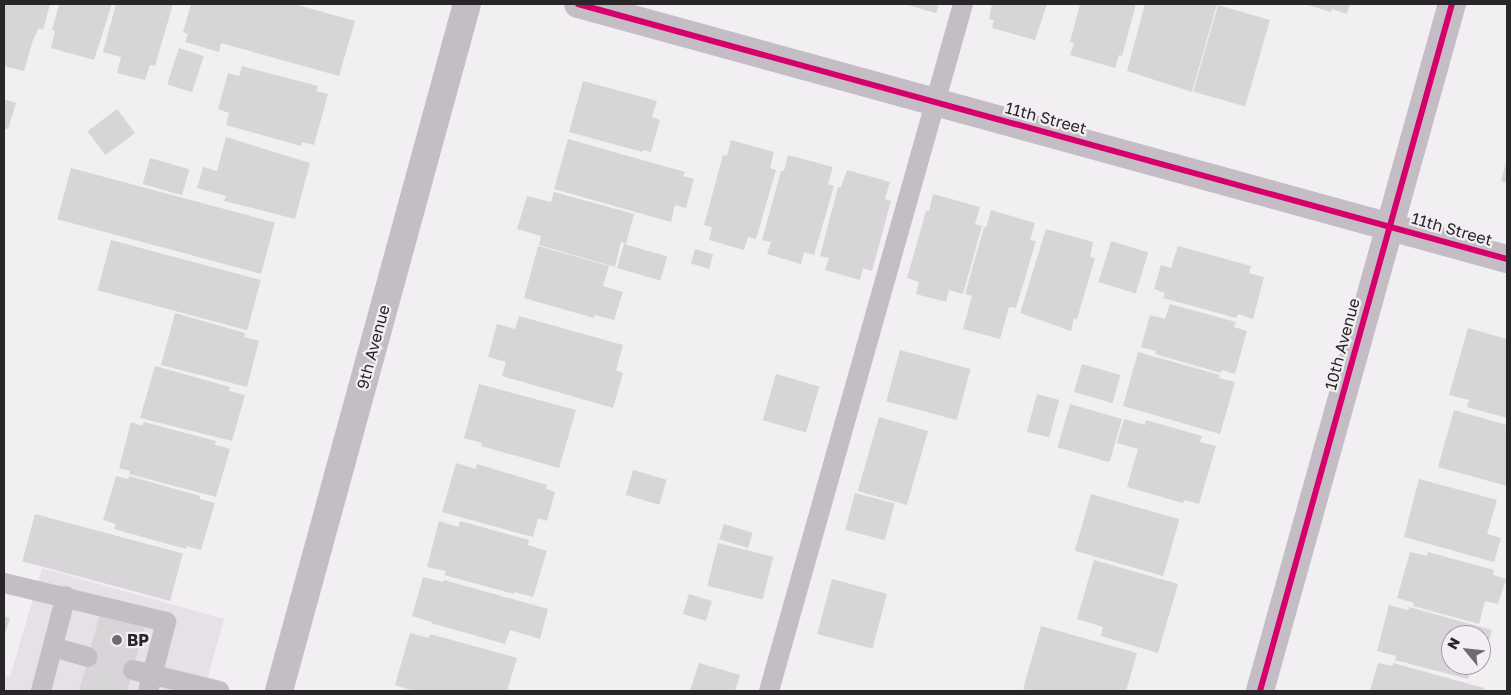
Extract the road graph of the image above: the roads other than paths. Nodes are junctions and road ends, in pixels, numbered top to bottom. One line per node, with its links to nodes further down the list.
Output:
1 (467, 4): 16 (street, 9th Avenue)
2 (578, 4): 5 (street, 11th Street)
3 (963, 4): 5 (lane)
4 (1452, 4): 6 (street, 10th Avenue)
5 (934, 102): 6 (street, 11th Street); 17 (lane)
6 (1389, 226): 7 (street, 11th Street); 18 (street, 10th Avenue)
7 (1507, 259)
8 (4, 583): 9 (lane)
9 (66, 596): 10 (lane); 13 (lane)
10 (53, 647): 11 (lane); 14 (lane)
11 (88, 658)
12 (133, 670): 13 (lane)
13 (151, 683): 15 (lane)
14 (41, 691)
15 (219, 691)
16 (279, 691)
17 (769, 691)
18 (1260, 691)

